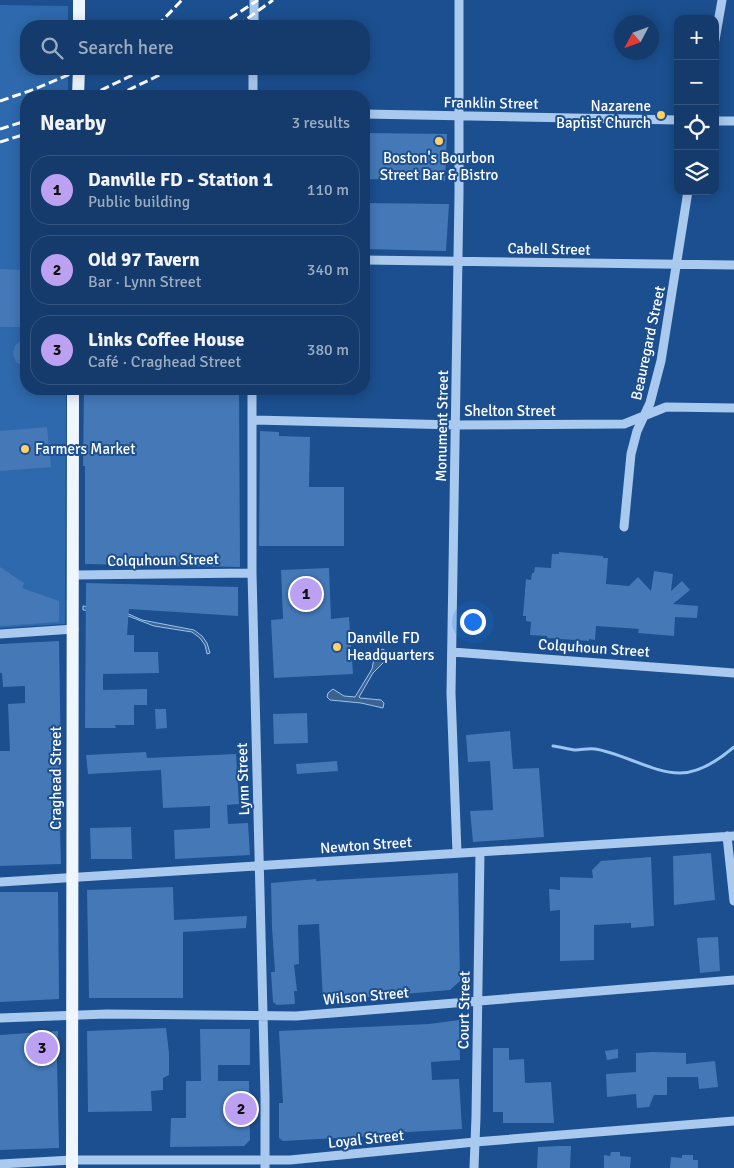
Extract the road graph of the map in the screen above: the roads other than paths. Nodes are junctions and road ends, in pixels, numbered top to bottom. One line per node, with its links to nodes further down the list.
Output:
1 (79, 0): 6 (main road)
2 (254, 0): 7 (street)
3 (460, 0): 13 (street, Monument Street)
4 (722, 0): 5 (street)
5 (719, 17)
6 (79, 20)
7 (254, 20)
8 (79, 75): 10 (main road)
9 (253, 75): 11 (street)
10 (78, 90)
11 (254, 90)
12 (370, 114): 13 (street, Franklin Street)
13 (459, 116): 14 (street, Franklin Street); 19 (street, Monument Street)
14 (674, 120)
15 (719, 121): 16 (street)
16 (734, 121)
17 (687, 195): 20 (street, Beauregard Street)
18 (370, 260): 19 (street, Cabell Street)
19 (458, 262): 20 (street, Cabell Street); 27 (street, Monument Street)
20 (677, 264): 21 (street, Cabell Street); 25 (street, Beauregard Street)
21 (734, 265)
22 (73, 395): 30 (main road, Craghead Street)
23 (252, 395): 26 (street, Lynn Street)
24 (734, 408): 25 (street, Shelton Street)
25 (645, 417): 27 (street, Shelton Street); 28 (street, Beauregard Street)
26 (252, 420): 27 (street, Shelton Street); 29 (street, Lynn Street)
27 (456, 425): 33 (street, Monument Street)
28 (624, 527)
29 (252, 573): 30 (street, Colquhoun Street); 38 (street, Lynn Street)
30 (74, 575): 31 (main road, Craghead Street)
31 (74, 630): 32 (street); 39 (main road, Craghead Street)
32 (0, 634)
33 (452, 652): 34 (street, Colquhoun Street); 37 (street, Monument Street)
34 (734, 672)
35 (731, 836): 36 (street, Newton Street); 41 (street)
36 (480, 852): 37 (street, Newton Street); 43 (street, Court Street)
37 (457, 853): 38 (street, Newton Street)
38 (260, 866): 39 (street, Newton Street); 45 (street, Lynn Street)
39 (73, 878): 40 (street, Newton Street); 44 (main road, Craghead Street)
40 (0, 882)
41 (734, 901)
42 (734, 980): 43 (street, Wilson Street)
43 (478, 1001): 45 (street, Wilson Street); 48 (street, Court Street)
44 (72, 1016): 45 (street, Wilson Street); 46 (street, Wilson Street); 50 (main road, Craghead Street)
45 (264, 1016): 51 (street, Lynn Street)
46 (0, 1018)
47 (734, 1121): 48 (street, Loyal Street)
48 (475, 1142): 51 (street, Loyal Street); 52 (street, Court Street)
49 (0, 1164): 50 (street, Loyal Street)
50 (72, 1164): 51 (street, Loyal Street)
51 (265, 1164)
52 (474, 1168)

